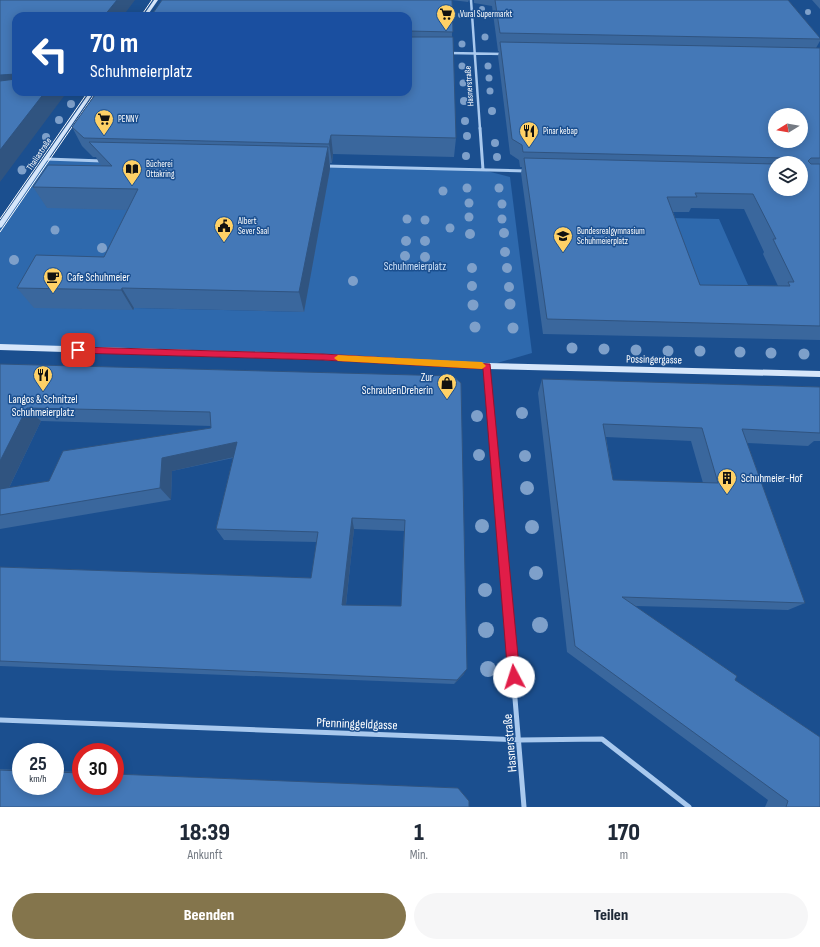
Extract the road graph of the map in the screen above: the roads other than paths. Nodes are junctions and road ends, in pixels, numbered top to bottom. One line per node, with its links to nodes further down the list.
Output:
1 (156, 0): 3 (main road)
2 (472, 0): 5 (street, Hasnerstraße)
3 (148, 12)
4 (445, 53): 5 (street)
5 (475, 53): 6 (street); 11 (street, Hasnerstraße)
6 (506, 54)
7 (89, 96): 8 (main road, Thaliastraße)
8 (46, 160): 9 (street); 13 (main road, Thaliastraße)
9 (104, 161)
10 (317, 166): 11 (street)
11 (483, 170): 12 (street)
12 (531, 171)
13 (0, 226)
14 (0, 347): 15 (main road)
15 (487, 366): 16 (main road, Possingergasse); 18 (street, Hasnerstraße)
16 (820, 374)
17 (0, 720): 18 (street, Pfenninggeldgasse)
18 (520, 740): 19 (street, Hasnerstraße); 20 (street, Pfenninggeldgasse)
19 (524, 807)
20 (689, 807)

